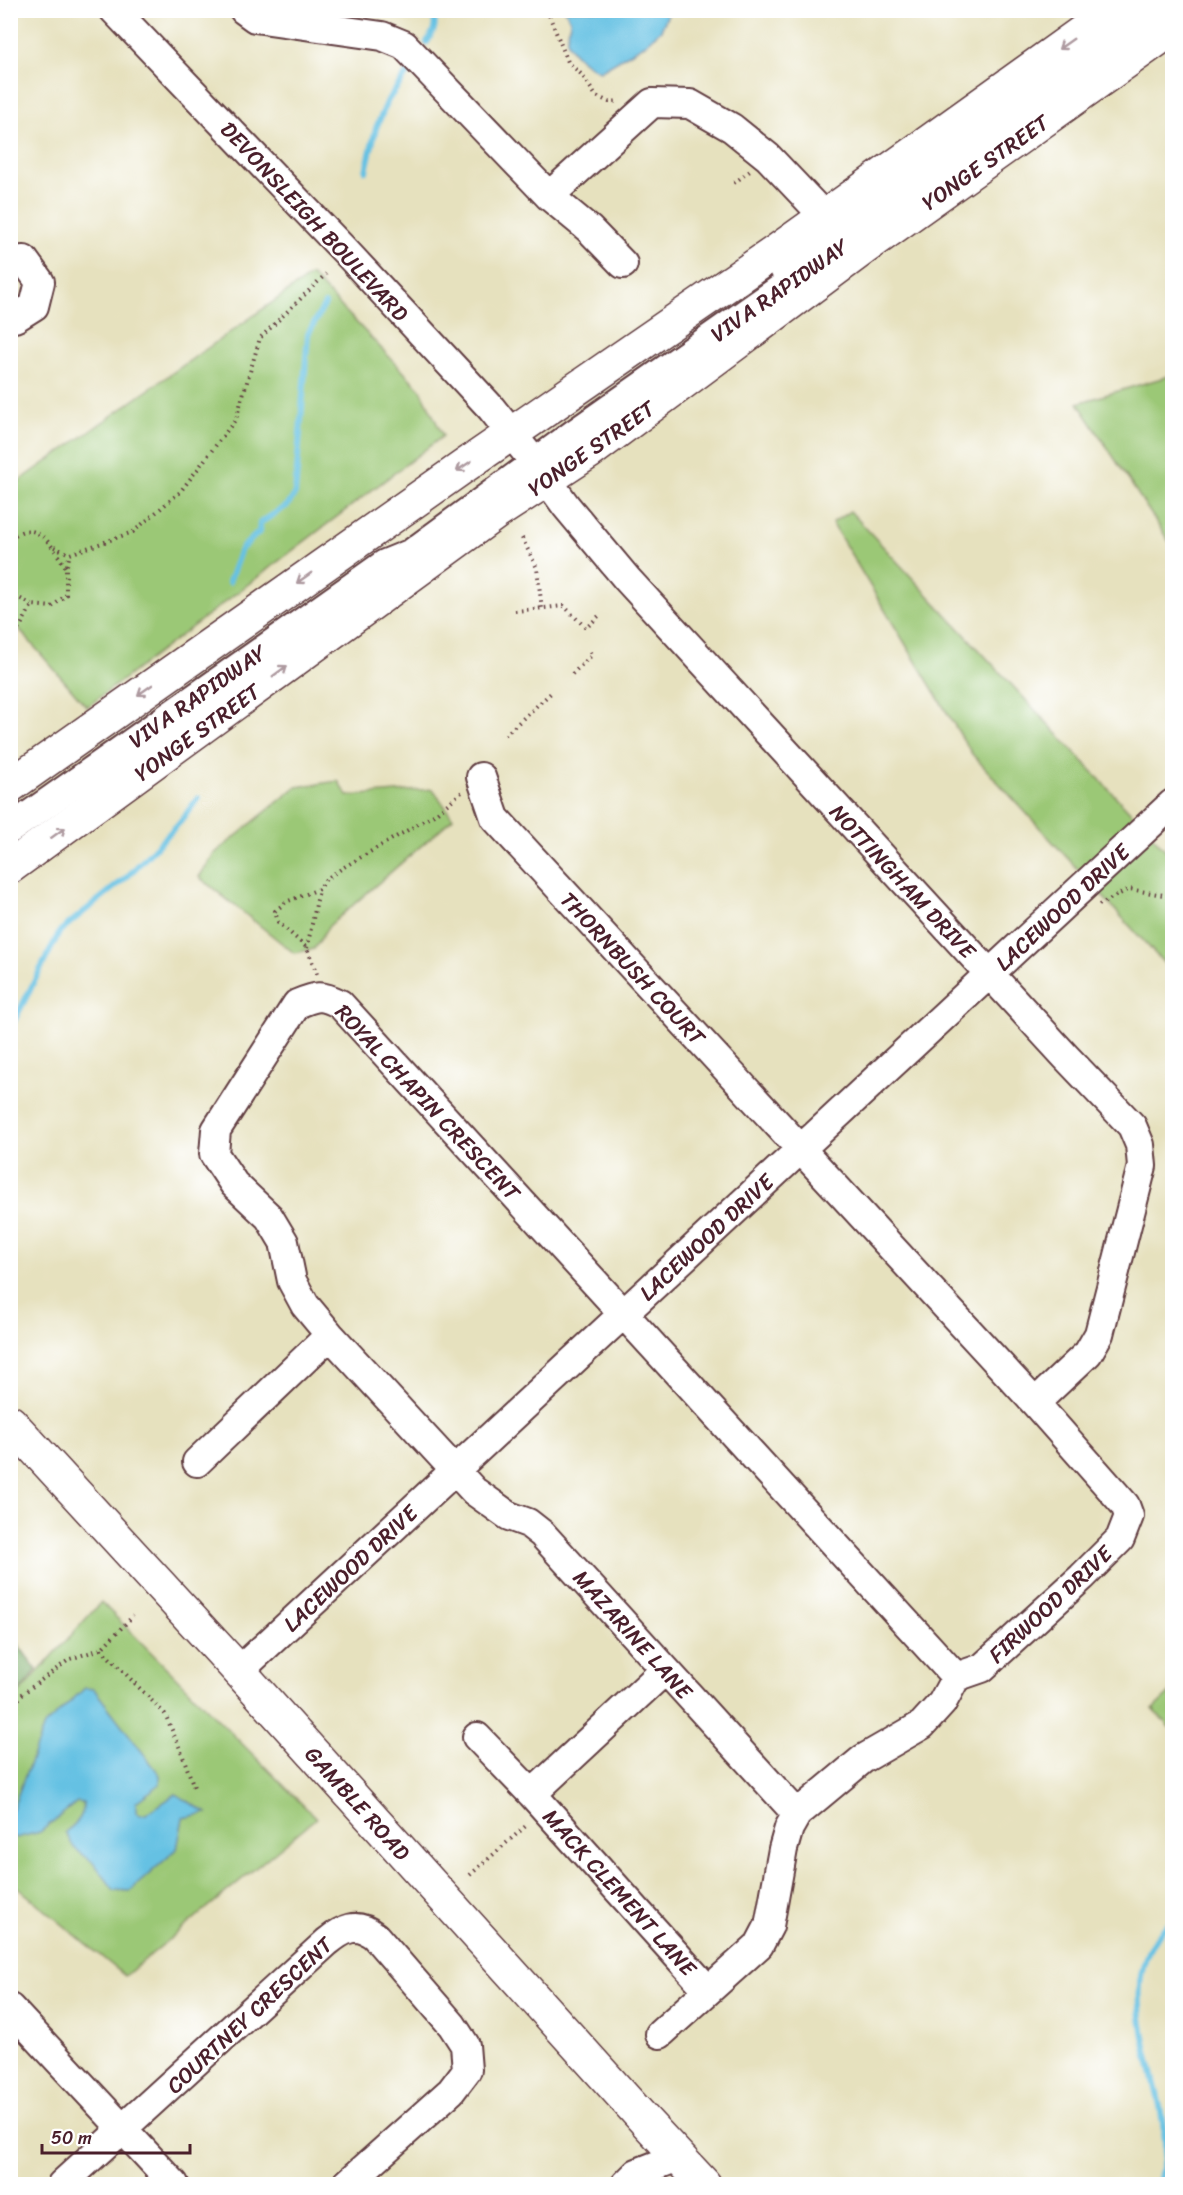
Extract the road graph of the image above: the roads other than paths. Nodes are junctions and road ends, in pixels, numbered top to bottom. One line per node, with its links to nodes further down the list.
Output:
1 (114, 10): 14 (street, DEVONSLEIGH BOULEVARD)
2 (244, 10): 8 (street)
3 (371, 10): 8 (street)
4 (1113, 10): 10 (main road, YONGE STREET, one-way to 10)
5 (1149, 10): 14 (street, VIVA RAPIDWAY)
6 (1171, 10): 14 (street, VIVA RAPIDWAY)
7 (1173, 29): 14 (main road, YONGE STREET)
8 (382, 36): 9 (street)
9 (549, 196): 10 (street); 12 (street)
10 (824, 216): 14 (main road, YONGE STREET)
11 (10, 261): 13 (street)
12 (623, 264)
13 (10, 318)
14 (530, 457): 16 (main road, YONGE STREET, one-way to 16); 18 (street, VIVA RAPIDWAY); 19 (main road, YONGE STREET, one-way to 14); 20 (street, NOTTINGHAM DRIVE)
15 (481, 777): 21 (street, THORNBUSH COURT)
16 (10, 786)
17 (1173, 804): 20 (street, LACEWOOD DRIVE)
18 (10, 829)
19 (10, 867)
20 (990, 974): 21 (street, LACEWOOD DRIVE); 24 (street, NOTTINGHAM DRIVE)
21 (800, 1150): 22 (street, LACEWOOD DRIVE); 24 (street, FIRWOOD DRIVE)
22 (624, 1314): 23 (street, ROYAL CHAPIN CRESCENT); 27 (street, LACEWOOD DRIVE); 30 (street)
23 (330, 1335): 26 (street); 27 (street, ROYAL CHAPIN CRESCENT)
24 (1035, 1403): 30 (street, FIRWOOD DRIVE)
25 (10, 1422): 29 (main road, GAMBLE ROAD)
26 (197, 1462)
27 (456, 1470): 28 (street, MAZARINE LANE); 29 (street, LACEWOOD DRIVE)
28 (665, 1670): 32 (street, MACK CLEMENT LANE); 33 (street, MAZARINE LANE)
29 (239, 1671): 38 (main road, GAMBLE ROAD)
30 (956, 1677): 33 (street, MACK CLEMENT LANE)
31 (477, 1737): 32 (street, MACK CLEMENT LANE)
32 (534, 1805): 34 (street, MACK CLEMENT LANE)
33 (797, 1814): 34 (street, MACK CLEMENT LANE)
34 (708, 1990): 36 (street, MACK CLEMENT LANE)
35 (10, 2008): 37 (street)
36 (660, 2034)
37 (123, 2129): 39 (street); 40 (street); 41 (street, COURTNEY CRESCENT)
38 (671, 2171): 42 (street); 43 (main road, GAMBLE ROAD)
39 (62, 2184)
40 (174, 2184)
41 (347, 2184)
42 (626, 2184)
43 (704, 2184)

